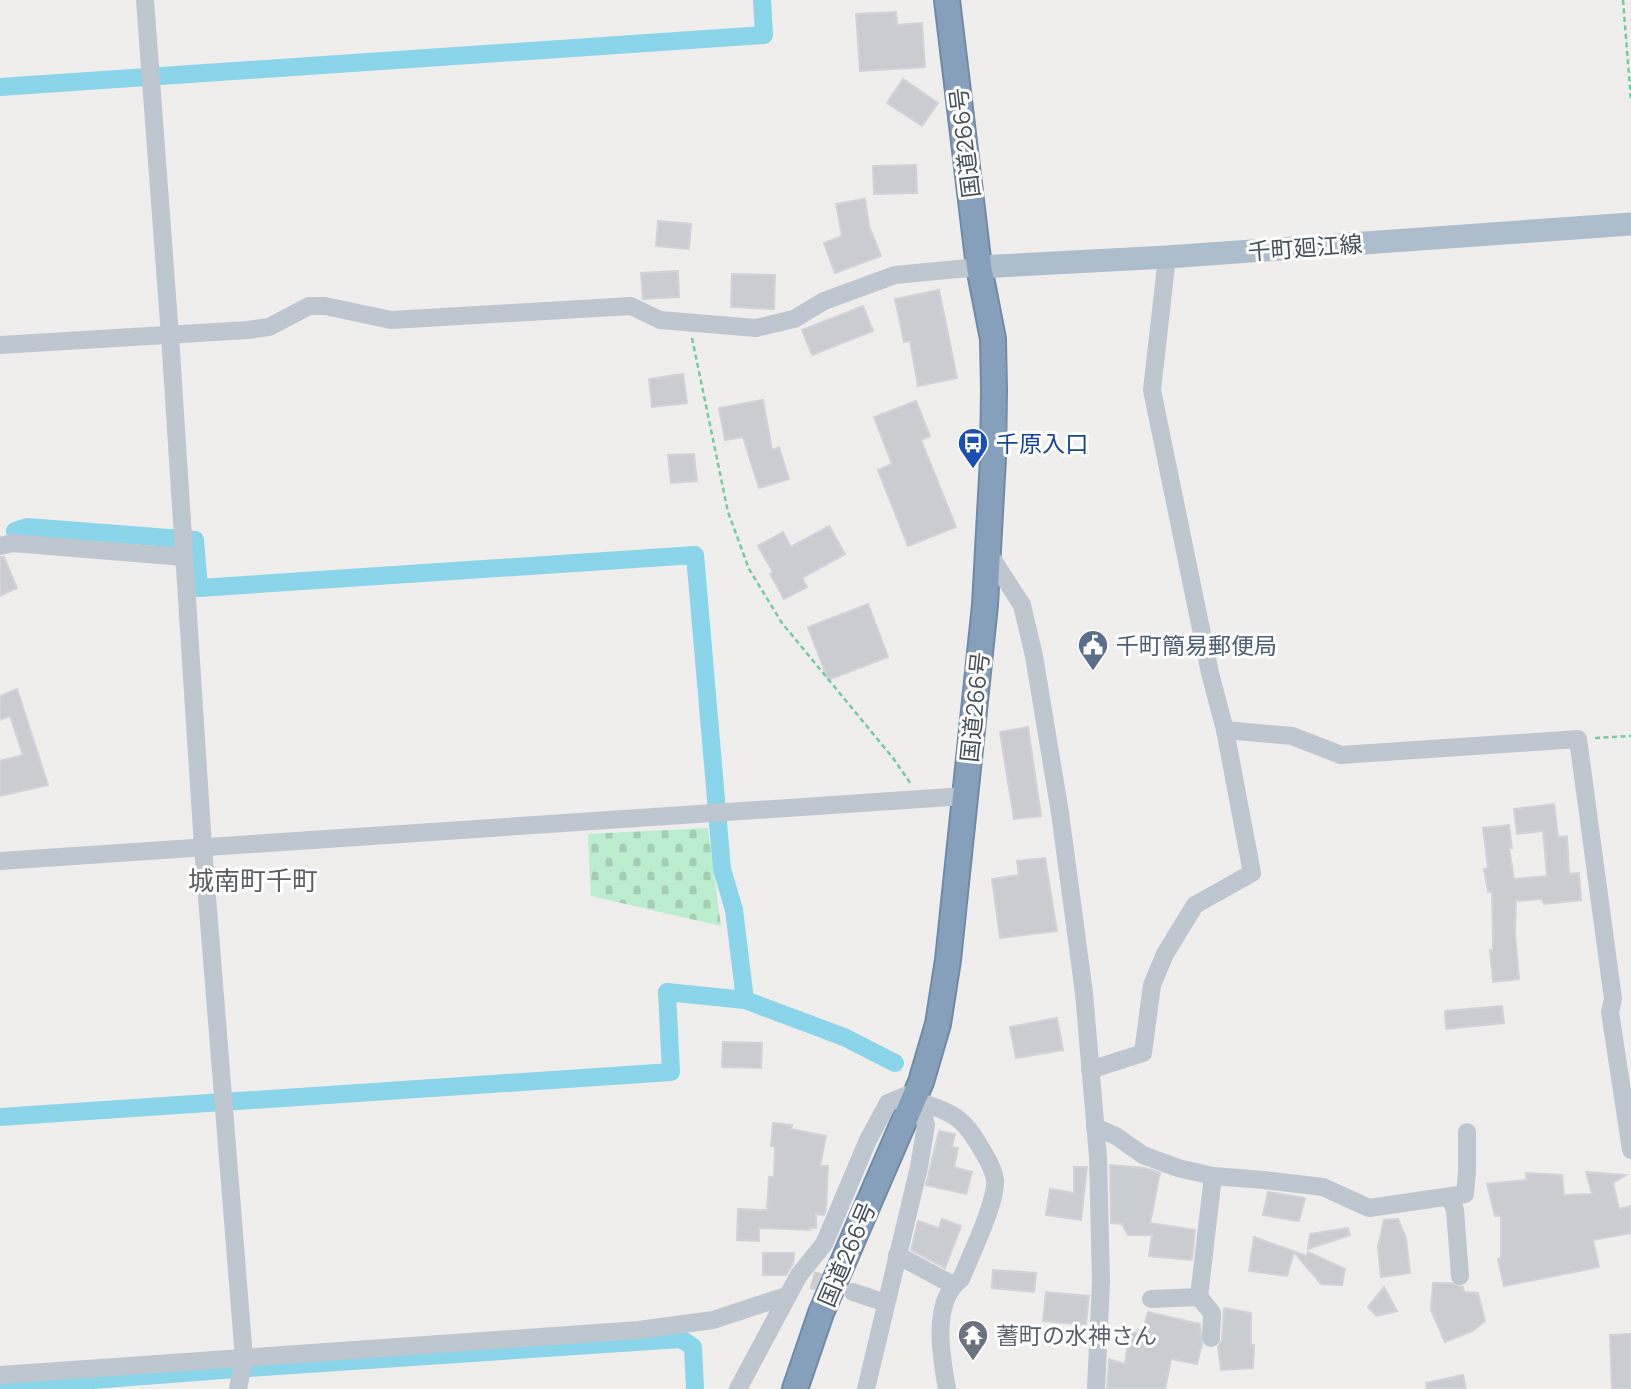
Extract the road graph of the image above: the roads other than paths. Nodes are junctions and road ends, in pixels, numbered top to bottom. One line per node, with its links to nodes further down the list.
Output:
1 (145, 0): 6 (street)
2 (947, 0): 5 (highway, 国道266号)
3 (1631, 224): 4 (main road, 千町廻江線)
4 (1167, 257): 5 (main road, 千町廻江線); 11 (street)
5 (979, 267): 6 (street); 9 (highway, 国道266号)
6 (170, 336): 7 (street); 10 (street)
7 (0, 345)
8 (0, 546): 10 (street)
9 (989, 554): 12 (highway, 国道266号); 15 (street)
10 (183, 557): 13 (street)
11 (1225, 730): 15 (street); 18 (street)
12 (965, 796): 13 (street); 16 (highway, 国道266号)
13 (203, 848): 14 (street); 32 (street)
14 (0, 862)
15 (1090, 1070): 17 (street)
16 (918, 1096): 23 (street); 25 (street); 27 (street); 36 (highway, 国道266号)
17 (1095, 1126): 21 (street); 39 (street)
18 (1629, 1128): 20 (street)
19 (1467, 1132): 22 (street)
20 (1631, 1150)
21 (1213, 1176): 22 (street); 28 (street)
22 (1450, 1197): 24 (street)
23 (897, 1255): 25 (street); 30 (street)
24 (1460, 1276)
25 (953, 1284): 38 (street)
26 (853, 1293): 30 (street)
27 (786, 1296): 32 (street); 35 (street)
28 (1199, 1297): 29 (street); 31 (street)
29 (1151, 1299)
30 (886, 1303): 37 (street)
31 (1211, 1338)
32 (244, 1358): 33 (street); 34 (street)
33 (0, 1375)
34 (238, 1389)
35 (738, 1389)
36 (795, 1389)
37 (866, 1389)
38 (947, 1389)
39 (1096, 1389)

